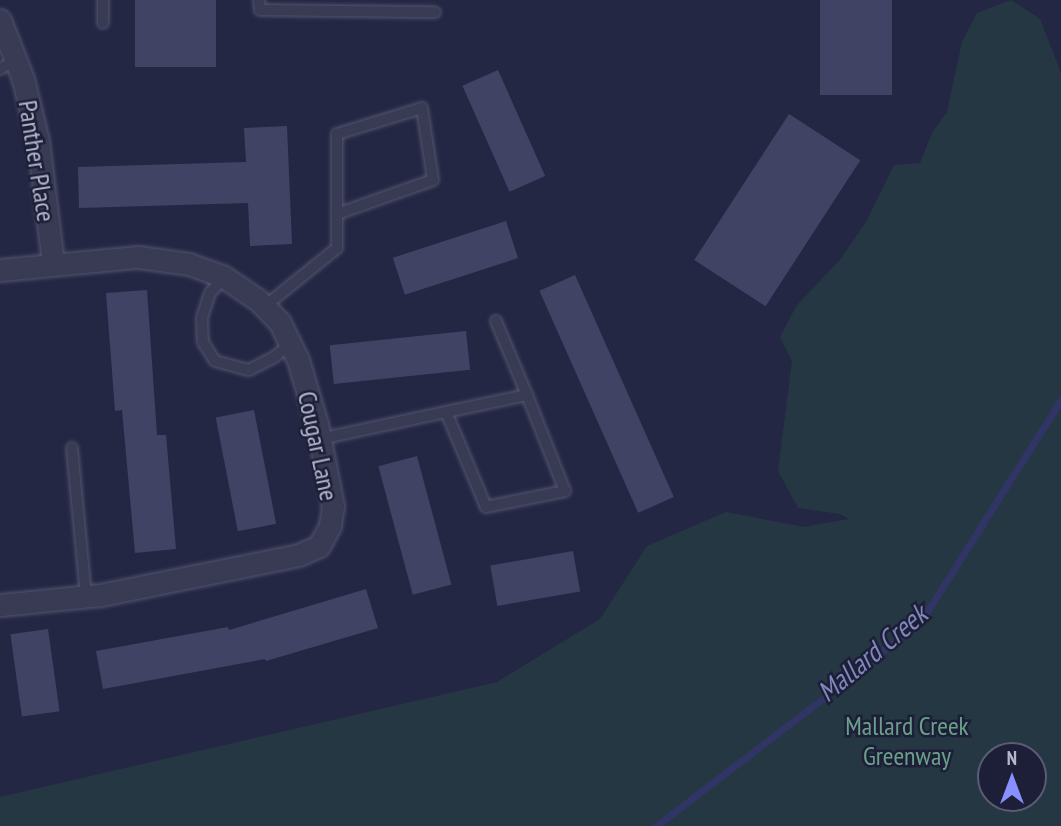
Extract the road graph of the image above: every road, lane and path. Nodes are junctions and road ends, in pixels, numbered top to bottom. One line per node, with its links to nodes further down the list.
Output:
1 (103, 0): 5 (lane)
2 (259, 0): 3 (lane)
3 (435, 12)
4 (0, 20): 6 (street, Panther Place)
5 (103, 23)
6 (8, 65): 8 (street, Panther Place)
7 (337, 214): 7 (lane); 11 (lane)
8 (53, 264): 9 (street, Cougar Lane); 10 (street, Cougar Lane)
9 (0, 270)
10 (224, 277): 11 (street, Cougar Lane); 13 (lane)
11 (264, 307): 13 (street, Cougar Lane)
12 (496, 321): 14 (lane)
13 (291, 344): 16 (street, Cougar Lane)
14 (527, 395): 15 (lane); 15 (lane)
15 (446, 412): 16 (lane)
16 (320, 439): 18 (street, Cougar Lane)
17 (72, 448): 18 (lane)
18 (86, 597): 19 (street, Cougar Lane)
19 (0, 605)

